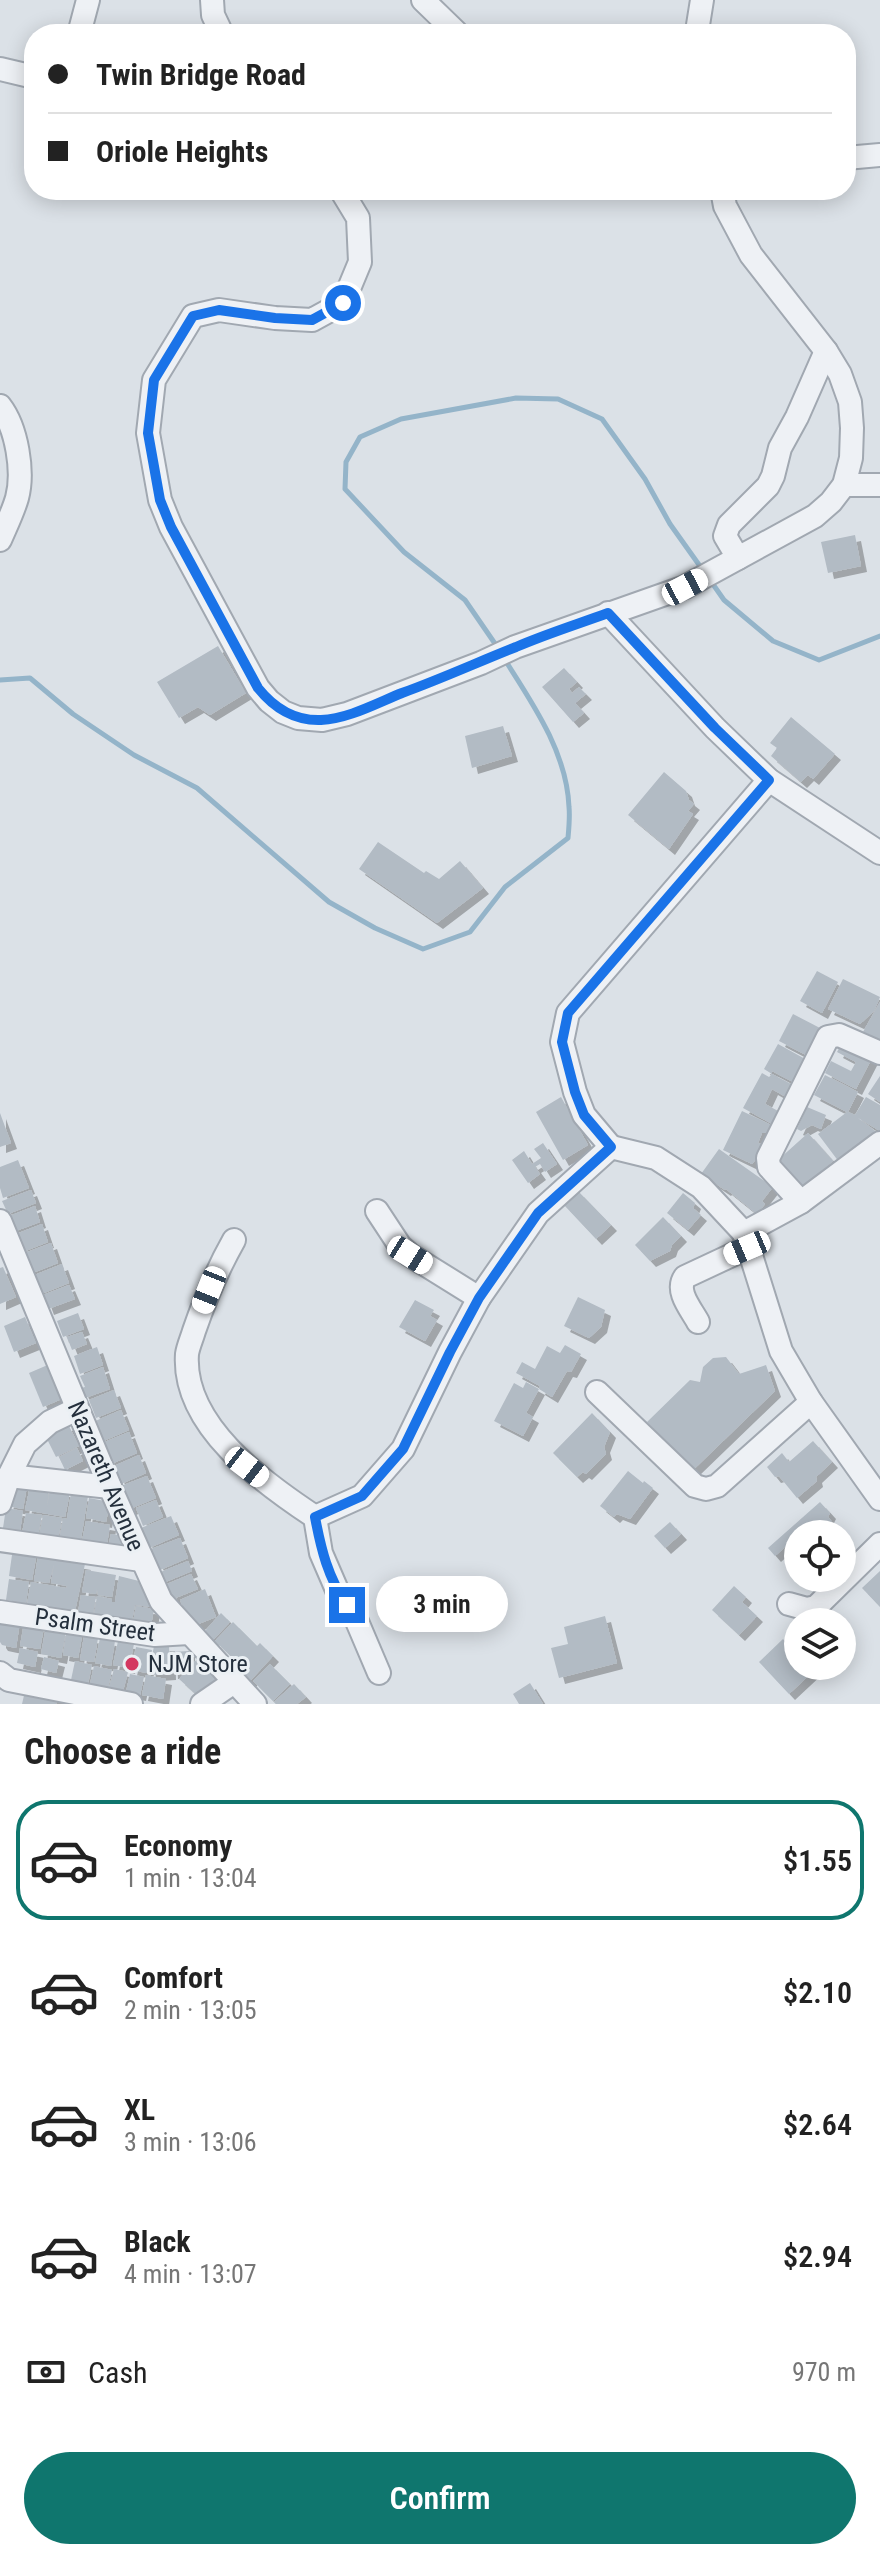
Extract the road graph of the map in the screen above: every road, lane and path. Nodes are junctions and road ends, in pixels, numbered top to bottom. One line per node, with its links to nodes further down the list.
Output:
1 (88, 0): 5 (street)
2 (212, 0): 6 (street)
3 (423, 0): 7 (street)
4 (702, 0): 8 (street)
5 (82, 24)
6 (217, 24)
7 (448, 24)
8 (698, 24)
9 (0, 69): 10 (street)
10 (24, 75)
11 (880, 155): 12 (street)
12 (856, 157)
13 (347, 200): 22 (street)
14 (724, 200): 15 (street)
15 (826, 351): 18 (street); 21 (street)
16 (0, 406): 17 (street)
17 (9, 451): 20 (street)
18 (844, 485): 19 (street); 21 (street)
19 (880, 485)
20 (0, 540)
21 (734, 560): 22 (street)
22 (608, 613): 23 (street)
23 (769, 780): 24 (street); 27 (street)
24 (880, 853)
25 (880, 1053): 28 (street)
26 (880, 1143): 28 (street)
27 (611, 1147): 32 (street); 33 (street)
28 (801, 1202): 32 (street)
29 (377, 1211): 33 (street)
30 (0, 1221): 37 (street, Nazareth Avenue)
31 (234, 1240): 42 (street)
32 (746, 1240): 34 (street); 36 (street)
33 (479, 1298): 42 (street)
34 (698, 1322)
35 (597, 1392): 36 (street)
36 (811, 1402): 40 (street)
37 (77, 1409): 38 (street); 39 (street, Nazareth Avenue)
38 (9, 1476): 39 (street); 41 (street)
39 (110, 1487): 45 (street, Nazareth Avenue)
40 (880, 1499)
41 (0, 1503)
42 (315, 1517): 50 (street)
43 (0, 1540): 45 (street)
44 (880, 1544): 46 (street)
45 (141, 1560): 48 (street, Nazareth Avenue)
46 (789, 1604)
47 (0, 1612): 48 (street, Psalm Street)
48 (189, 1633): 51 (street, Nazareth Avenue)
49 (0, 1673): 52 (street)
50 (379, 1673)
51 (234, 1682): 53 (street); 54 (street, Nazareth Avenue)
52 (131, 1704)
53 (202, 1704)
54 (255, 1704)

